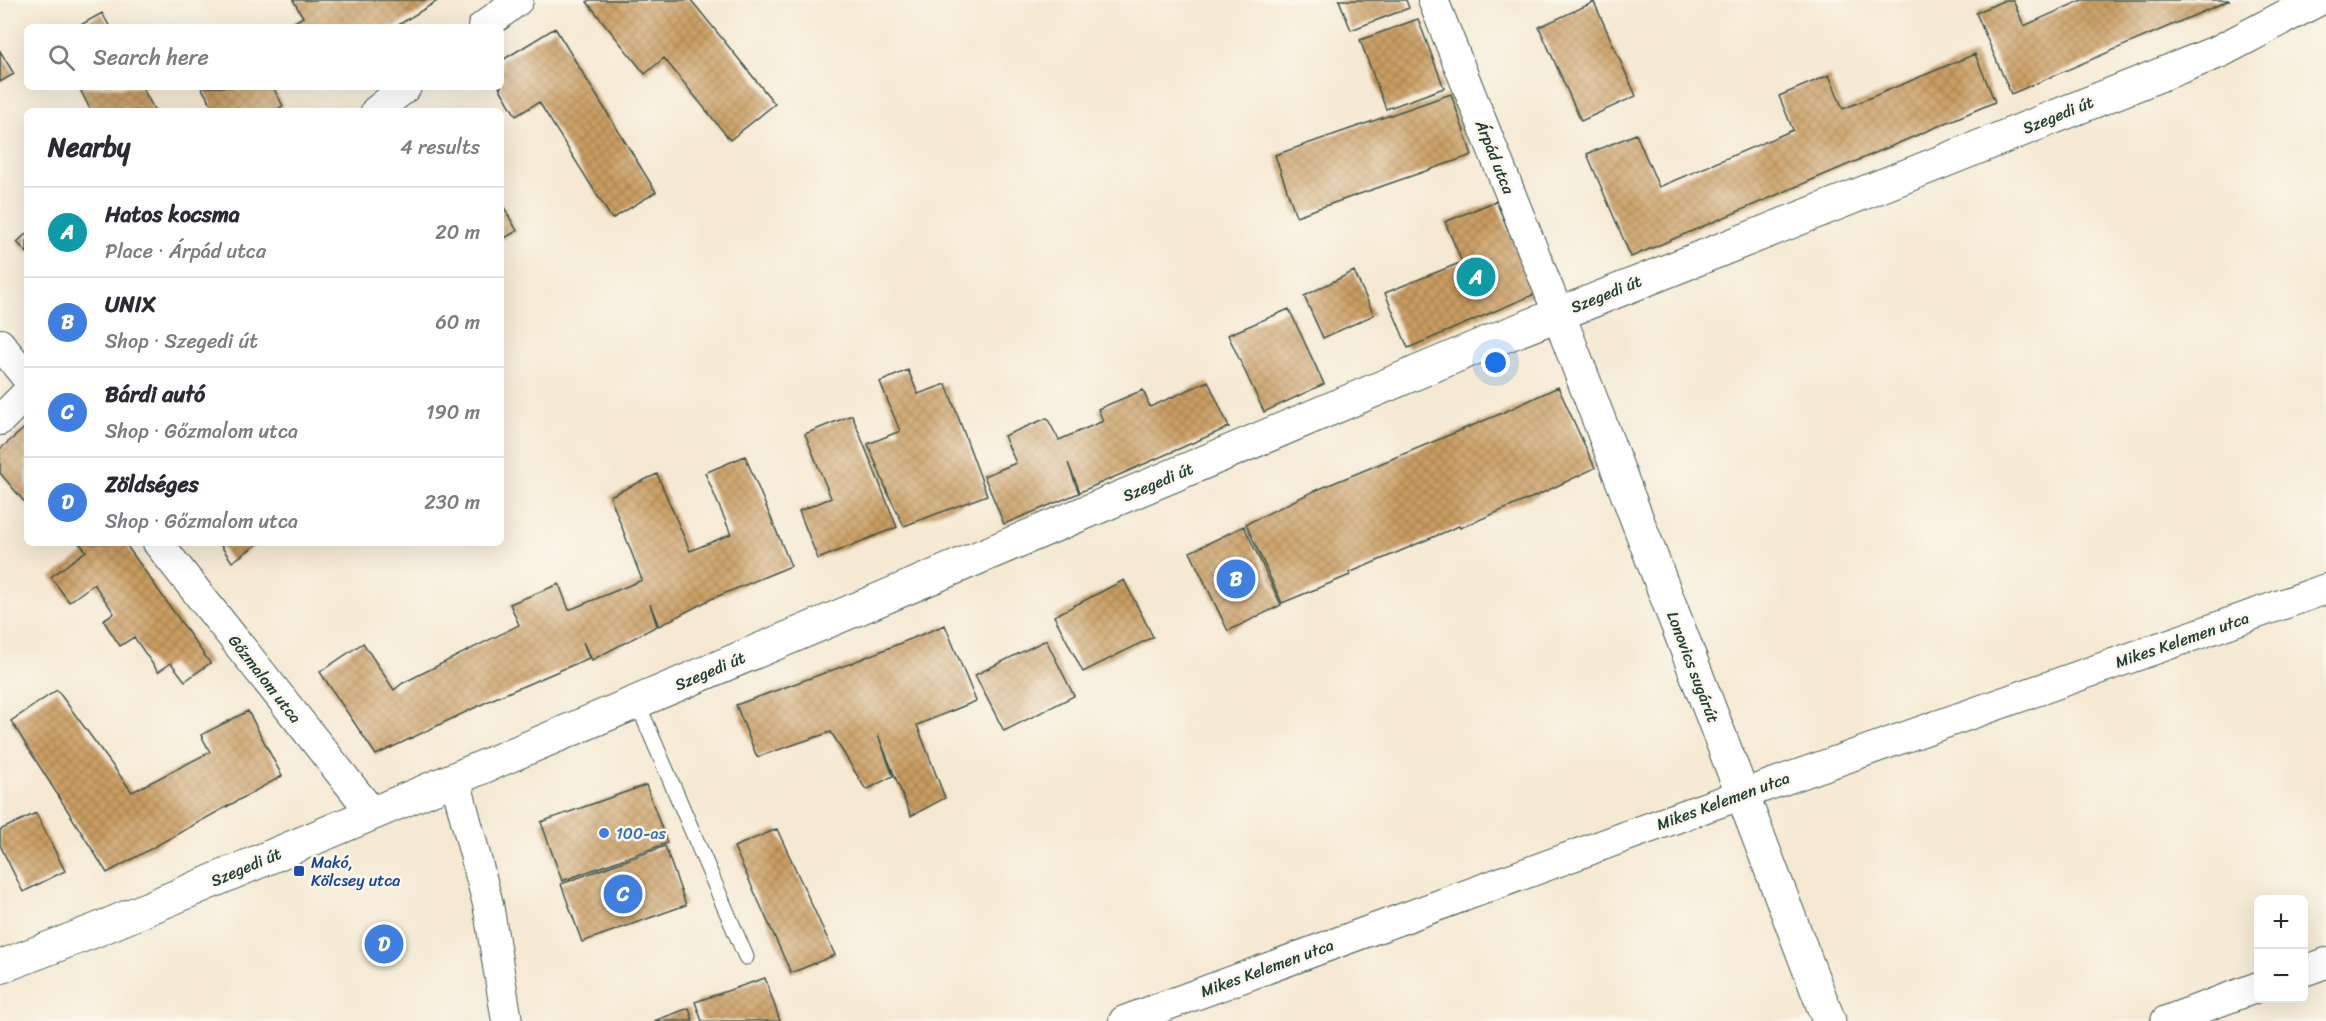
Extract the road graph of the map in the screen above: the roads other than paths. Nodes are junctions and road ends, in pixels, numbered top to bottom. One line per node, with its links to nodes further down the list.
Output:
1 (518, 0): 4 (street)
2 (1433, 0): 7 (street, Árpád utca)
3 (2317, 0): 7 (main road, Szegedi út)
4 (487, 24)
5 (402, 90): 6 (street)
6 (380, 108)
7 (1558, 313): 14 (main road, Szegedi út); 16 (main road, Lonovics sugárút)
8 (0, 344): 9 (street)
9 (24, 374)
10 (24, 396): 11 (street)
11 (0, 420)
12 (160, 546): 17 (street, Gőzmalom utca)
13 (2326, 589): 16 (street, Mikes Kelemen utca)
14 (637, 702): 15 (main road, Szegedi út); 18 (lane)
15 (455, 778): 17 (main road, Szegedi út); 23 (street)
16 (1742, 795): 24 (street, Mikes Kelemen utca); 25 (main road, Lonovics sugárút)
17 (373, 814): 20 (main road, Szegedi út)
18 (746, 957)
19 (2326, 963): 21 (street)
20 (0, 967)
21 (2308, 970)
22 (2254, 989): 26 (street)
23 (507, 1021)
24 (1124, 1021)
25 (1829, 1021)
26 (2166, 1021)

